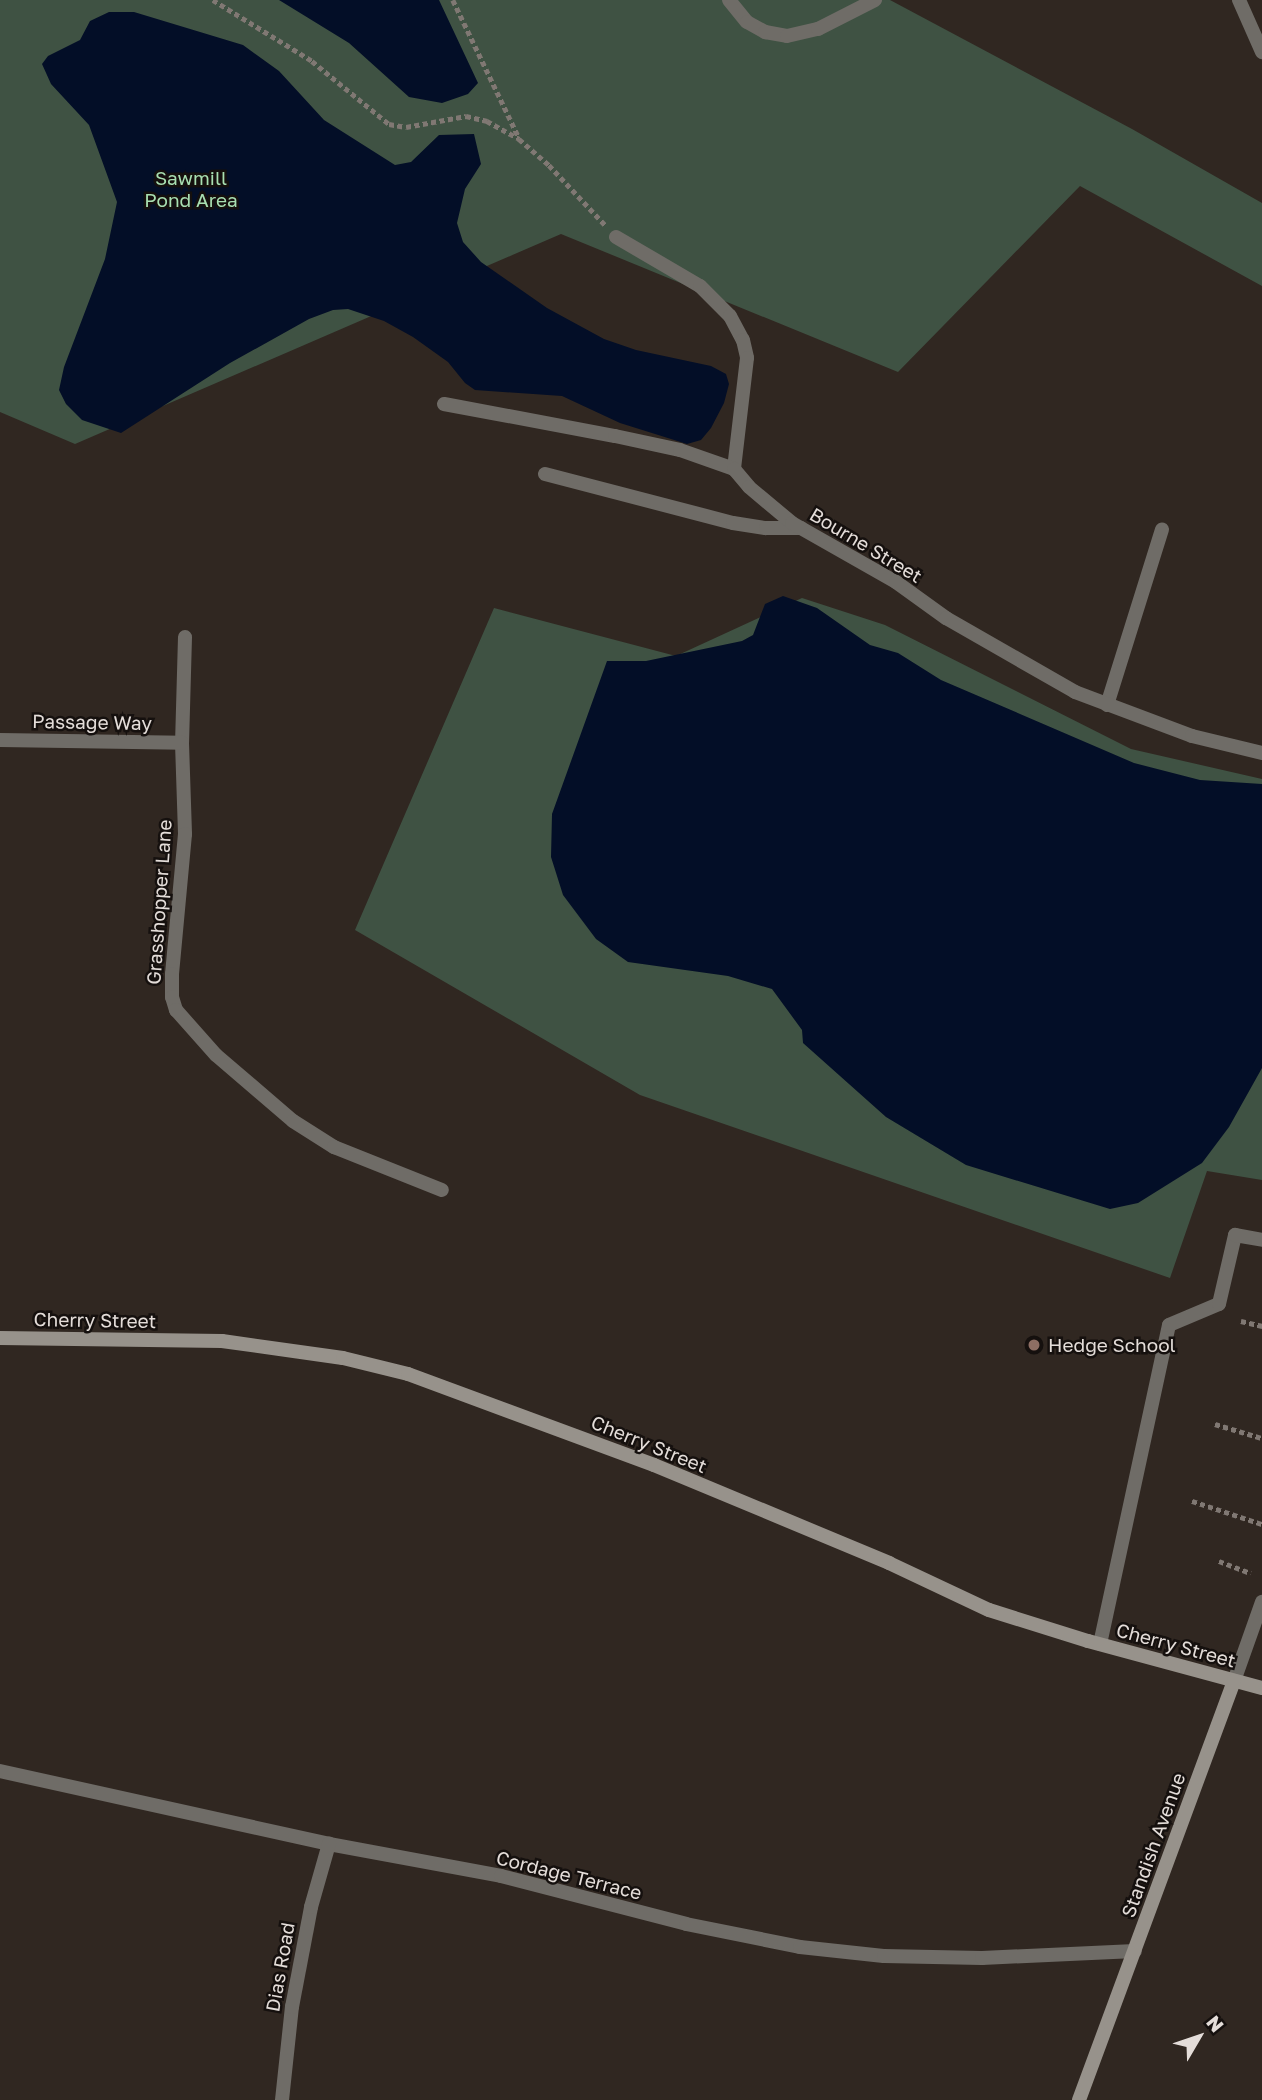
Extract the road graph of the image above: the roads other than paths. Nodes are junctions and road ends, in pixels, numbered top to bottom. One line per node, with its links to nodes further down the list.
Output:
1 (729, 0): 2 (street)
2 (875, 0)
3 (1239, 0): 4 (street)
4 (1262, 52)
5 (616, 237): 7 (street)
6 (443, 404): 7 (street, Bourne Street)
7 (734, 470): 9 (street, Bourne Street)
8 (545, 474): 9 (street)
9 (801, 528): 12 (street, Bourne Street)
10 (1162, 529): 12 (street)
11 (185, 638): 14 (street, Grasshopper Lane)
12 (1107, 705): 15 (street, Bourne Street)
13 (0, 740): 14 (street, Passage Way)
14 (182, 743): 16 (street, Grasshopper Lane)
15 (1262, 753)
16 (442, 1190)
17 (1262, 1240): 20 (street)
18 (0, 1338): 20 (main road, Cherry Street)
19 (1262, 1602): 21 (street, Standish Avenue)
20 (1100, 1644): 21 (main road, Cherry Street)
21 (1234, 1681): 22 (main road, Cherry Street); 25 (main road, Standish Avenue)
22 (1262, 1688)
23 (0, 1771): 24 (street, Cordage Terrace)
24 (329, 1844): 25 (street, Cordage Terrace); 26 (street, Dias Road)
25 (1135, 1951): 27 (main road, Standish Avenue)
26 (282, 2100)
27 (1079, 2100)

